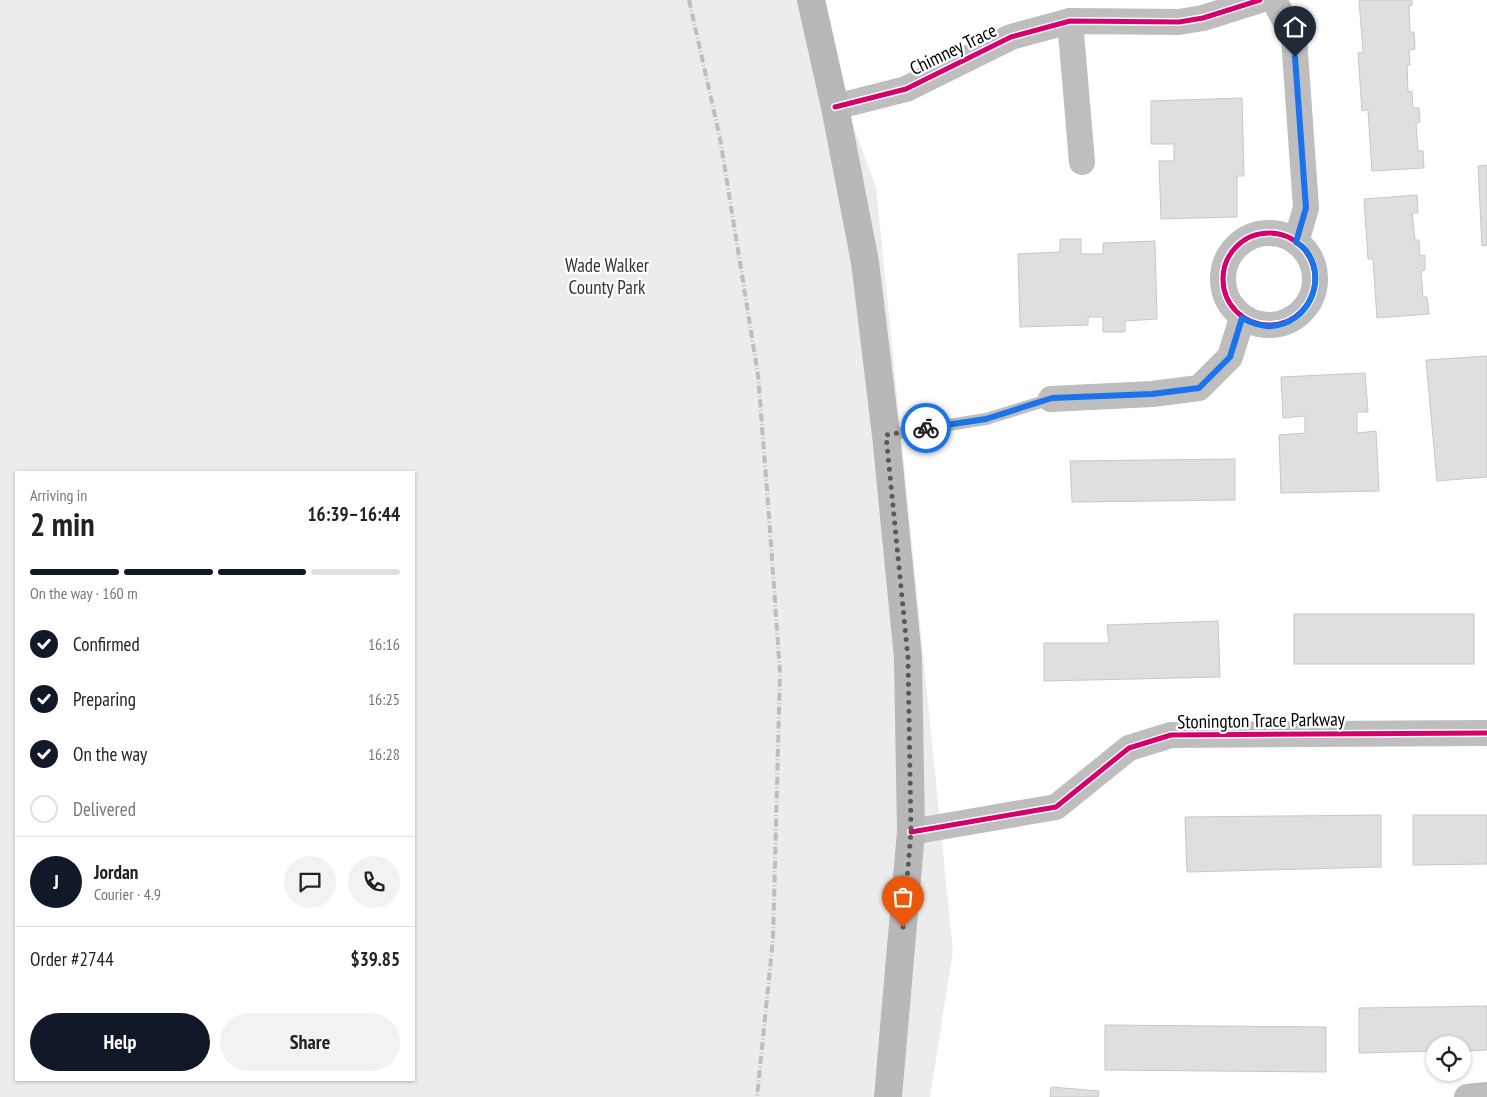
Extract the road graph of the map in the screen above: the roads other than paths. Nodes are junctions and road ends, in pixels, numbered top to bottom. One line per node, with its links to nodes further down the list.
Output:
1 (811, 0): 6 (main road)
2 (1260, 0): 4 (street, Chimney Trace)
3 (1274, 0): 8 (street)
4 (1118, 11): 5 (street, Chimney Trace)
5 (1070, 21): 6 (street, Chimney Trace); 7 (street)
6 (835, 107): 11 (main road)
7 (1082, 162)
8 (1296, 242): 9 (street); 9 (street)
9 (1242, 318): 10 (street)
10 (1052, 398): 11 (lane)
11 (886, 435): 13 (main road)
12 (1487, 733): 13 (street, Stonington Trace Parkway)
13 (911, 832): 15 (main road)
14 (1487, 1095): 16 (street)
15 (888, 1097)
16 (1467, 1097)

